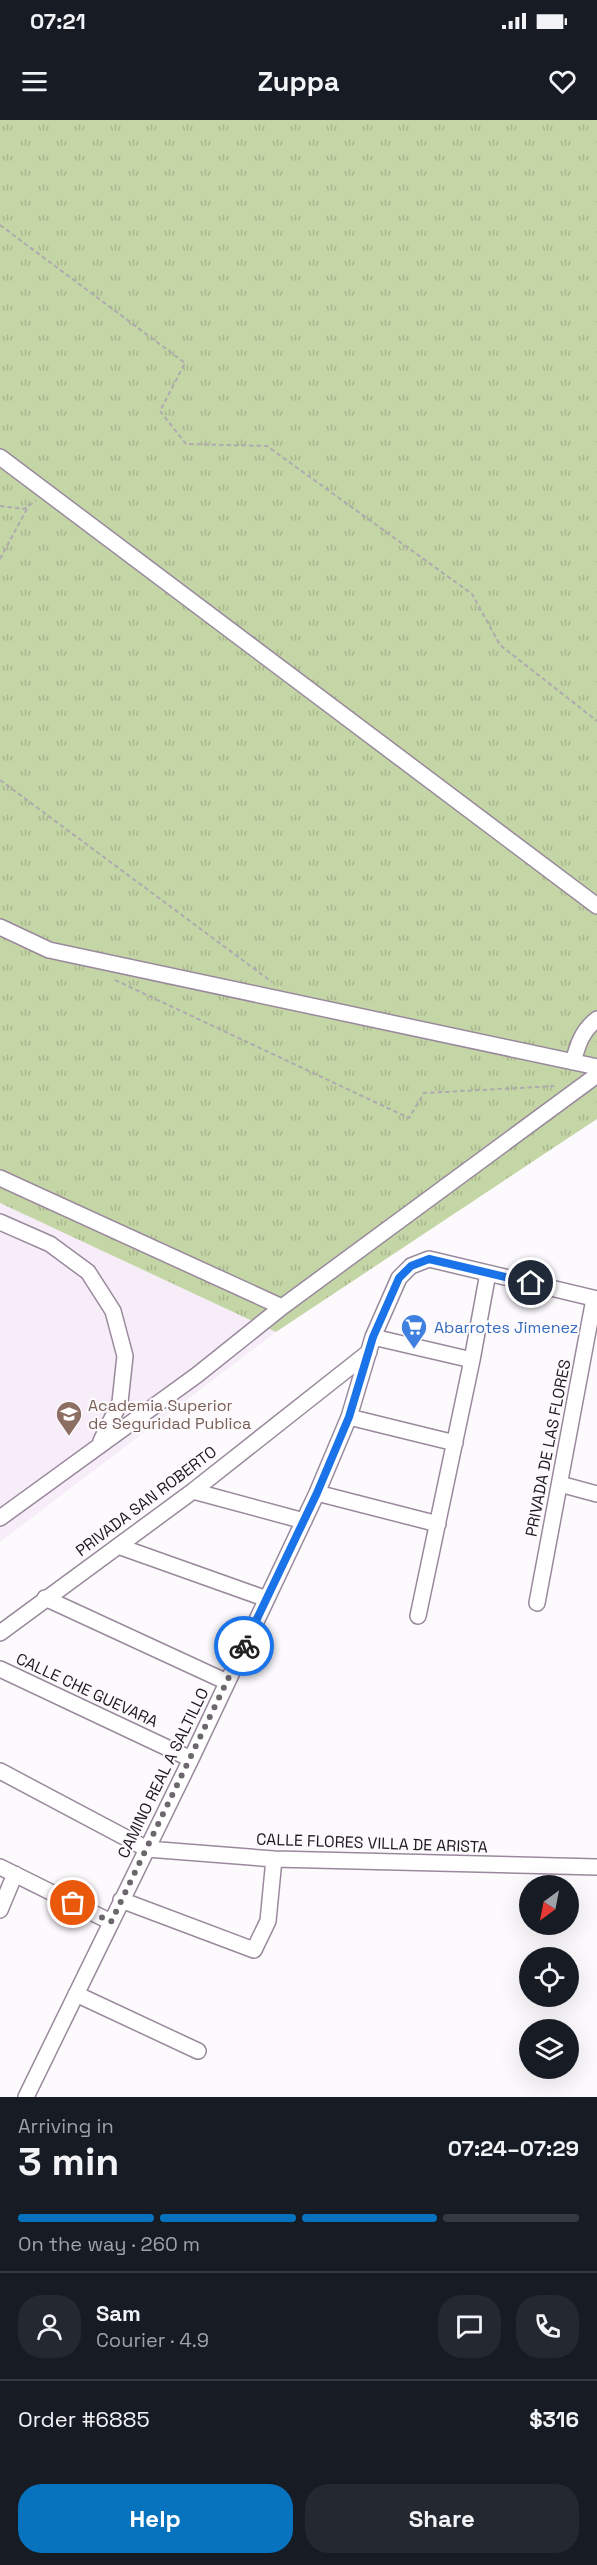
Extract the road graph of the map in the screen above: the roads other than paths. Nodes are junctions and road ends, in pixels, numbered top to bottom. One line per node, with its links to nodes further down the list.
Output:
1 (0, 457): 2 (street)
2 (597, 906)
3 (0, 927): 5 (street)
4 (597, 1019): 5 (street)
5 (573, 1062): 6 (street)
6 (597, 1067)
7 (597, 1075): 12 (street)
8 (0, 1178): 12 (street)
9 (0, 1222): 18 (street)
10 (488, 1273): 11 (street); 13 (street, CAMINO REAL A SALTILLO); 15 (street)
11 (596, 1299): 19 (street, PRIVADA DE LAS FLORES)
12 (282, 1306): 18 (street)
13 (373, 1337): 14 (street, CAMINO REAL A SALTILLO); 15 (street)
14 (369, 1352): 16 (street, CAMINO REAL A SALTILLO); 20 (street, PRIVADA SAN ROBERTO)
15 (472, 1360): 17 (street)
16 (349, 1417): 17 (street); 21 (street, CAMINO REAL A SALTILLO)
17 (455, 1443): 25 (street)
18 (100, 1444): 23 (street)
19 (560, 1484): 22 (street); 29 (street, PRIVADA DE LAS FLORES)
20 (193, 1491): 24 (street); 26 (street, PRIVADA SAN ROBERTO)
21 (317, 1493): 24 (street, CAMINO REAL A SALTILLO); 25 (street)
22 (597, 1494)
23 (0, 1518)
24 (304, 1521): 28 (street, CAMINO REAL A SALTILLO)
25 (438, 1524): 30 (street)
26 (118, 1546): 27 (street, PRIVADA SAN ROBERTO); 28 (street)
27 (45, 1598): 31 (street, PRIVADA SAN ROBERTO); 33 (street)
28 (267, 1599): 33 (street, CAMINO REAL A SALTILLO)
29 (537, 1603)
30 (418, 1616)
31 (0, 1633)
32 (0, 1668): 34 (street, CALLE CHE GUEVARA)
33 (227, 1682): 34 (street, CAMINO REAL A SALTILLO)
34 (191, 1760): 36 (street, CAMINO REAL A SALTILLO)
35 (0, 1771): 36 (street)
36 (147, 1849): 37 (street, CALLE FLORES VILLA DE ARISTA); 41 (street, CAMINO REAL A SALTILLO)
37 (274, 1859): 39 (street, CALLE FLORES VILLA DE ARISTA); 41 (street)
38 (0, 1867): 40 (street)
39 (597, 1867)
40 (15, 1874): 42 (street); 43 (street)
41 (121, 1900): 43 (street, CAMINO REAL A SALTILLO)
42 (0, 1910)
43 (111, 1922): 44 (street, CAMINO REAL A SALTILLO)
44 (76, 1994): 45 (street); 46 (street, CAMINO REAL A SALTILLO)
45 (198, 2051)
46 (30, 2096)

